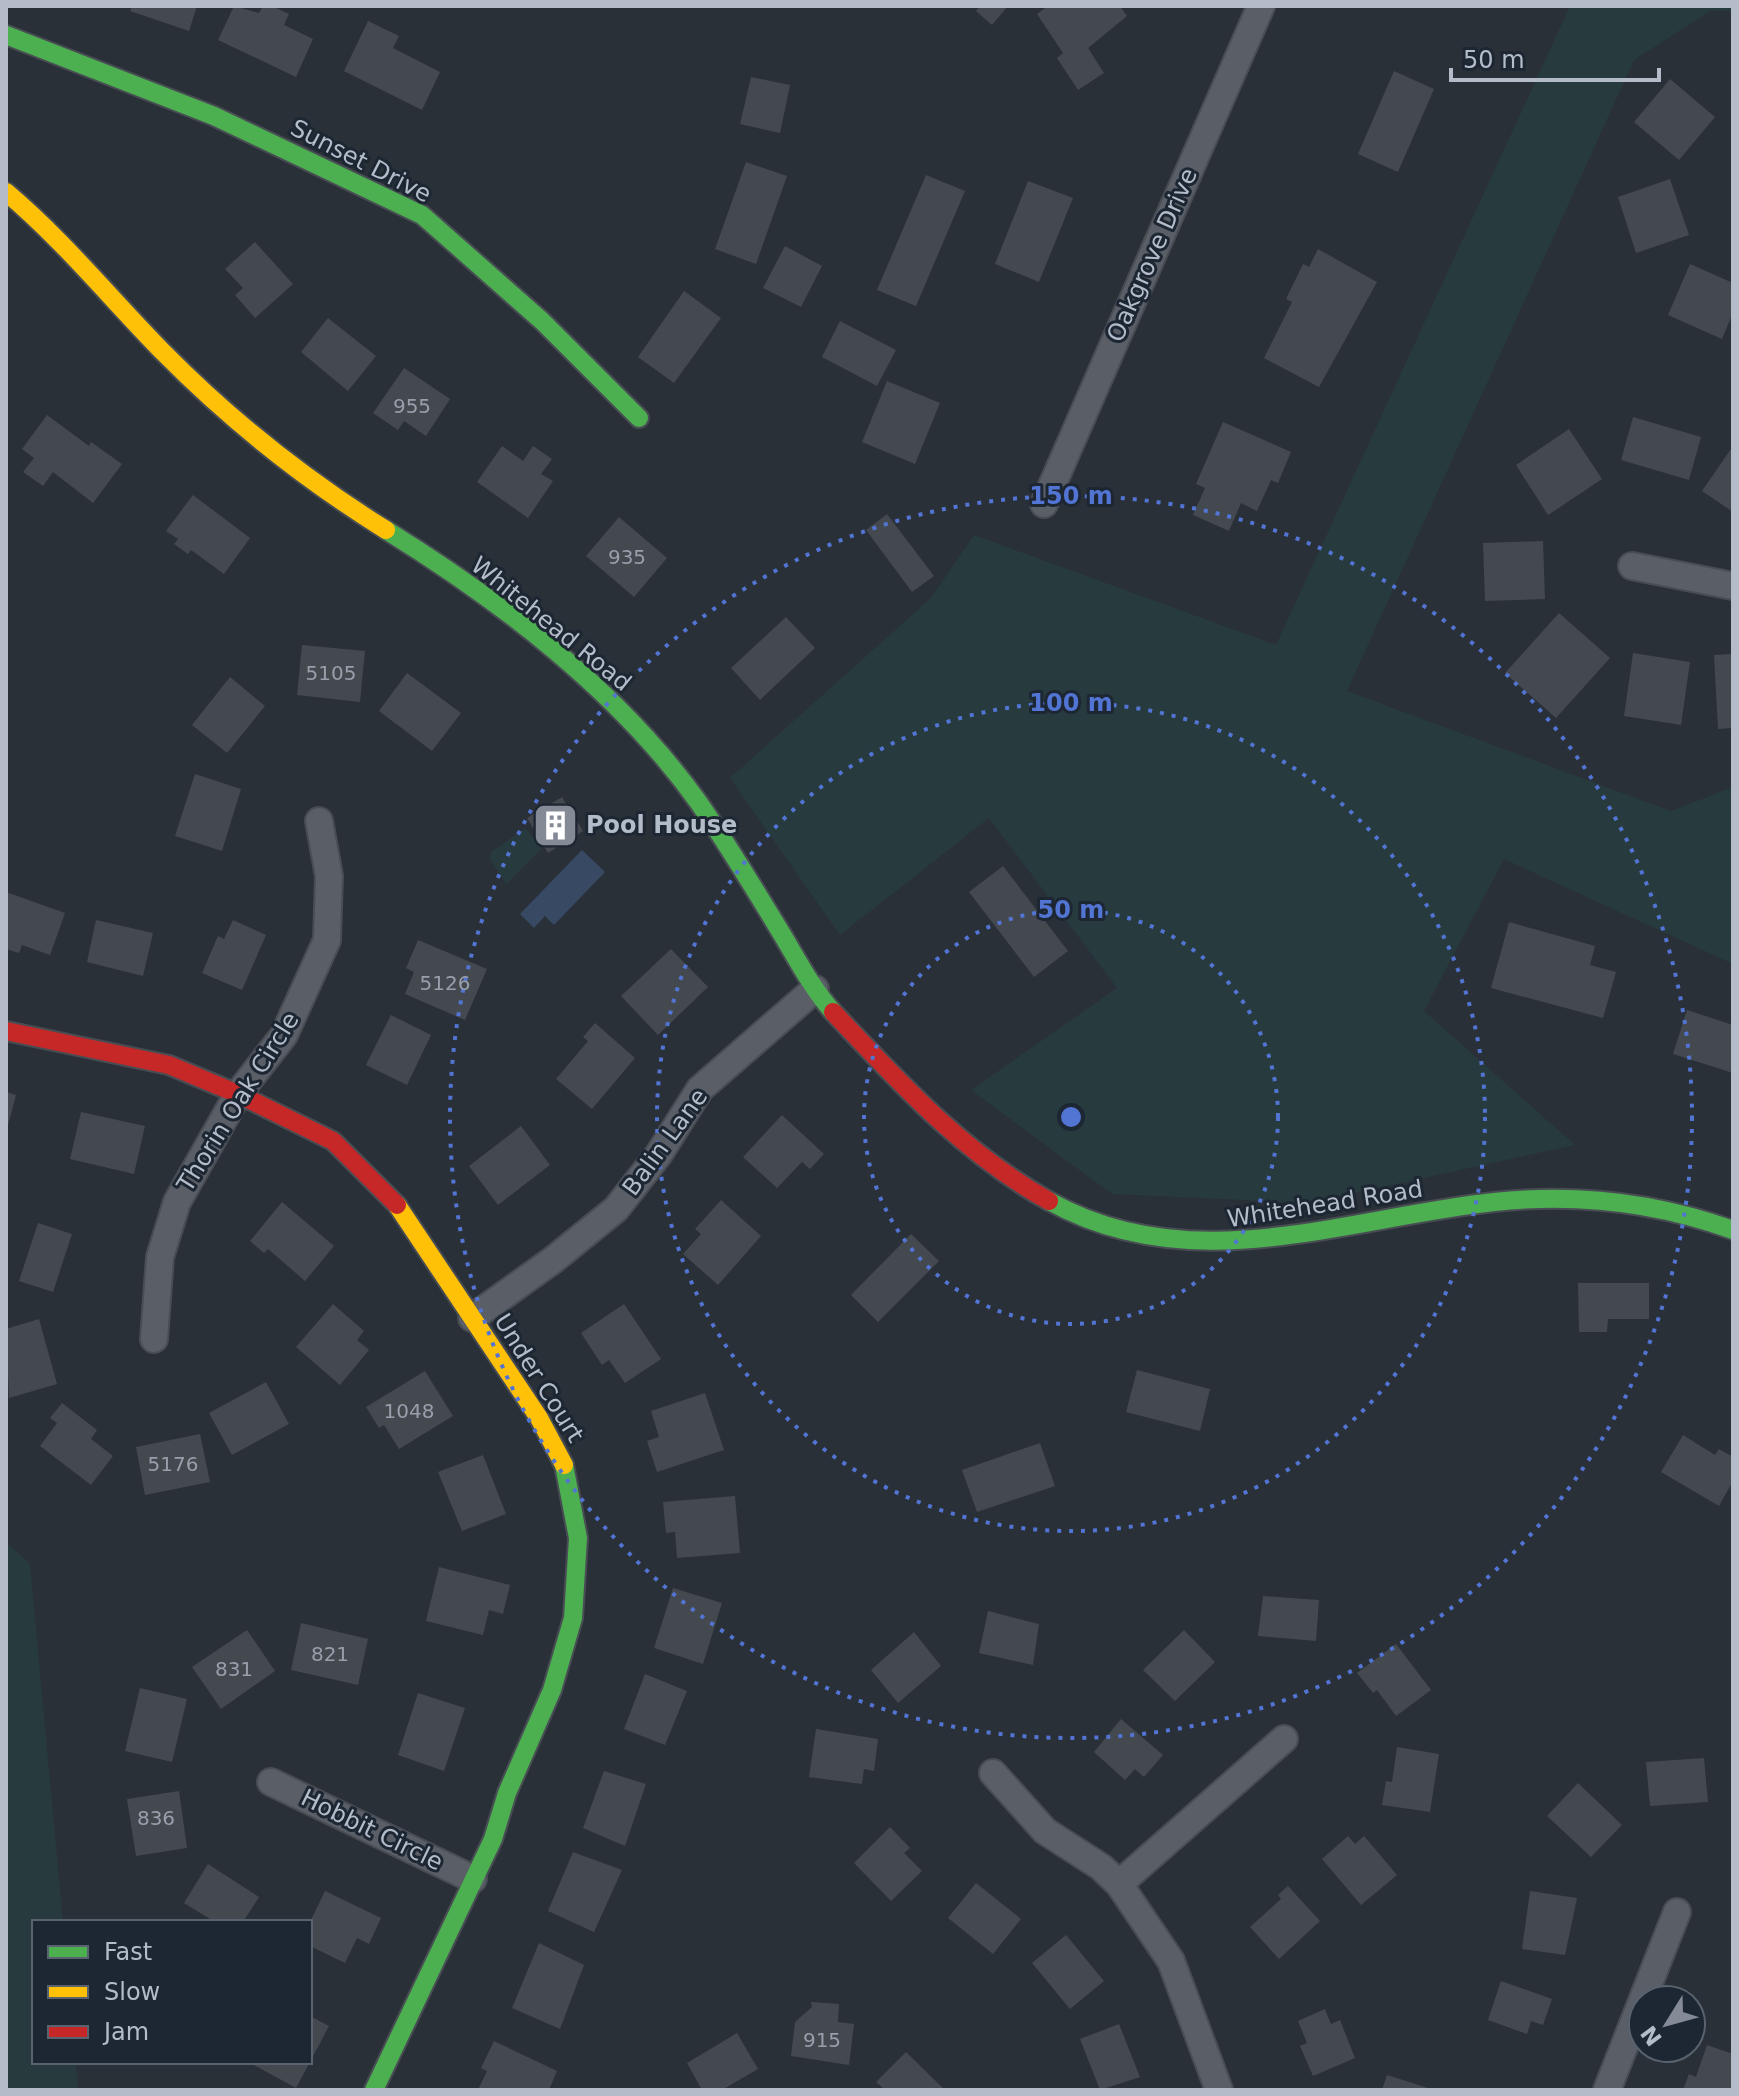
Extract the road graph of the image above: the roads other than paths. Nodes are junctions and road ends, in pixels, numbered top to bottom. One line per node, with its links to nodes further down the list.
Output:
1 (1261, 6): 5 (street, Oakgrove Drive)
2 (6, 35): 4 (street, Sunset Drive)
3 (6, 192): 9 (street, Whitehead Road)
4 (639, 418)
5 (1044, 504)
6 (1632, 566): 7 (street)
7 (1733, 586)
8 (319, 821): 11 (street, Thorin Oak Circle)
9 (815, 989): 12 (street, Whitehead Road); 13 (street, Balin Lane)
10 (6, 1031): 11 (street, Under Court)
11 (238, 1094): 13 (street, Under Court); 14 (street, Thorin Oak Circle)
12 (1733, 1230)
13 (472, 1318): 18 (street, Under Court)
14 (154, 1339)
15 (1284, 1739): 19 (street)
16 (993, 1773): 19 (street)
17 (271, 1782): 18 (street, Hobbit Circle)
18 (473, 1879): 21 (street, Under Court)
19 (1119, 1884): 22 (street)
20 (1677, 1912): 23 (street)
21 (374, 2090)
22 (1219, 2090)
23 (1607, 2090)

